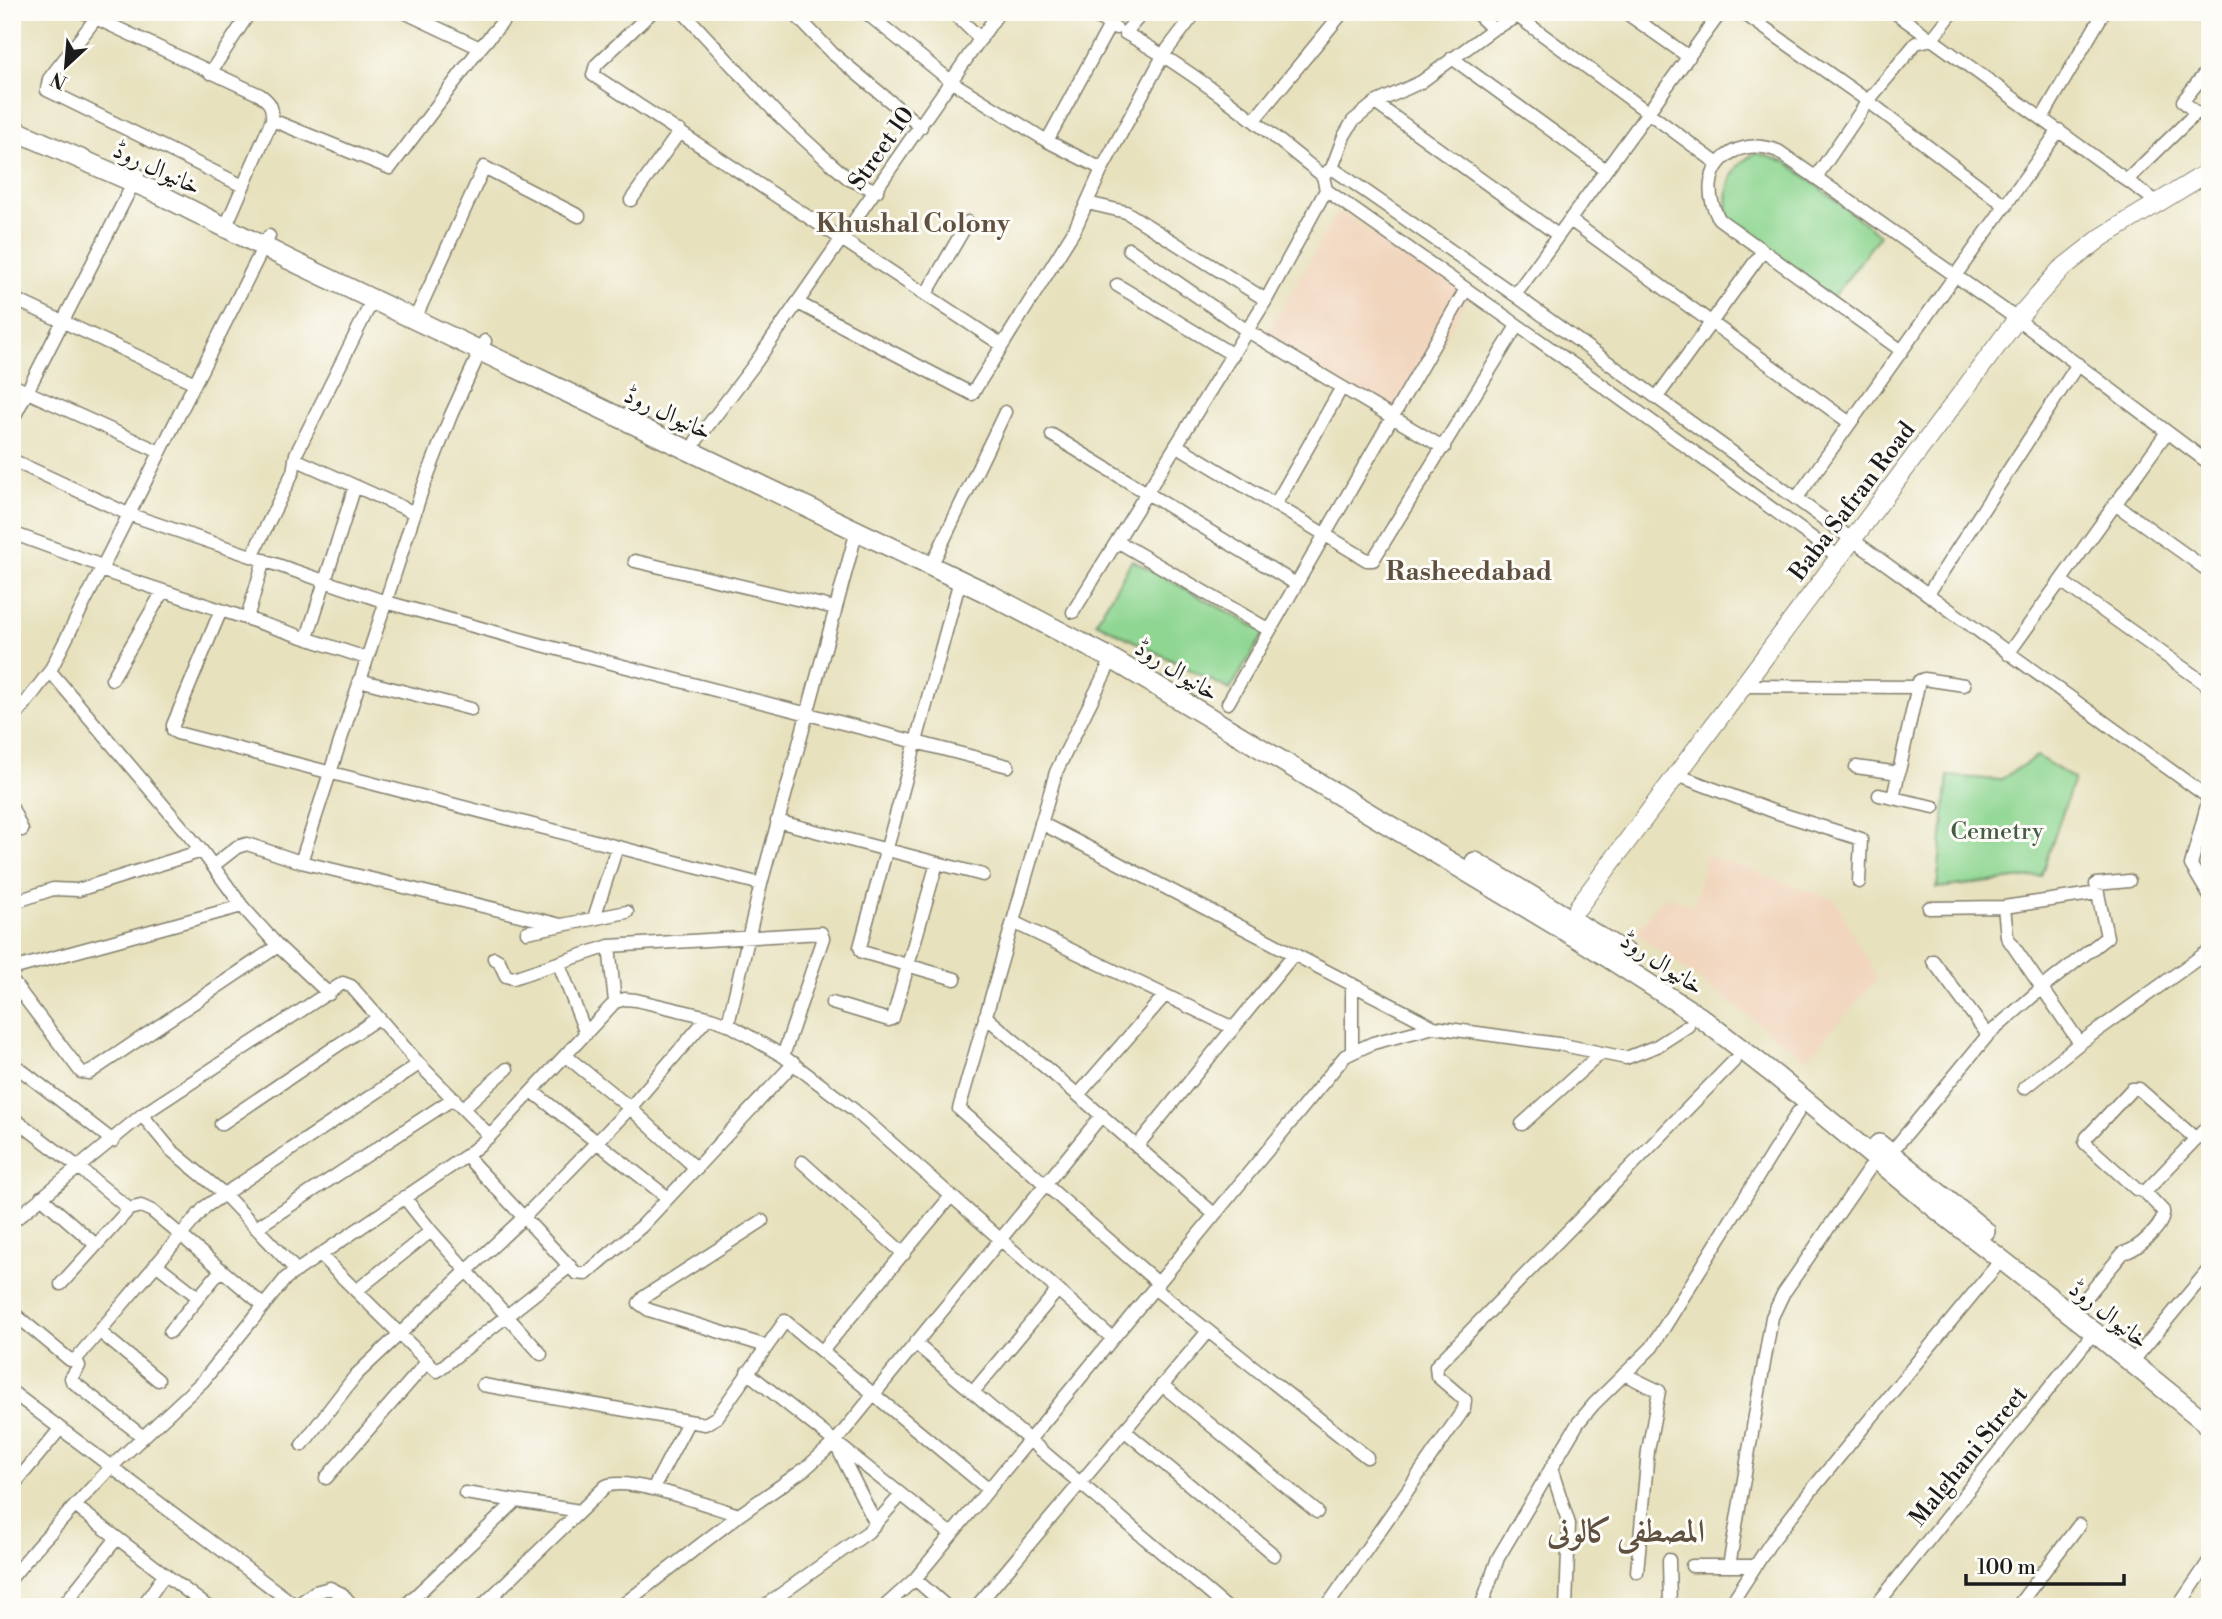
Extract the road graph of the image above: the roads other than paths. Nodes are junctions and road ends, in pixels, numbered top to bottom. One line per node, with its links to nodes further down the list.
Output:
1 (250, 12): 33 (street)
2 (404, 12): 28 (street)
3 (511, 12): 28 (street)
4 (652, 12): 45 (street)
5 (683, 12): 57 (street)
6 (793, 12): 42 (street)
7 (865, 12): 34 (street)
8 (952, 12): 26 (street)
9 (999, 12): 26 (street, Street 10)
10 (1088, 12): 23 (street)
11 (1143, 12): 25 (street)
12 (1196, 12): 29 (street)
13 (1343, 12): 41 (street)
14 (1475, 12): 24 (street)
15 (1625, 12): 30 (street)
16 (1721, 12): 30 (street)
17 (1742, 12): 35 (street)
18 (1894, 12): 27 (street)
19 (1954, 12): 27 (street)
20 (2104, 12): 39 (street)
21 (93, 14): 33 (street); 55 (street)
22 (1524, 15): 24 (street); 37 (street)
23 (1110, 24): 25 (street); 46 (street)
24 (1493, 29): 31 (street)
25 (1125, 33): 29 (street)
26 (981, 39): 34 (street, Street 10)
27 (1931, 39): 35 (street); 39 (street)
28 (480, 48): 40 (street)
29 (1164, 54): 41 (street); 48 (street)
30 (1689, 57): 37 (street)
31 (1452, 58): 36 (street); 49 (street)
32 (2210, 67): 54 (street)
33 (210, 74): 40 (street)
34 (952, 82): 42 (street, Street 10); 46 (street)
35 (1868, 101): 52 (street); 61 (street)
36 (1376, 103): 51 (street); 66 (street)
37 (1648, 113): 47 (street); 49 (street)
38 (12, 118): 53 (main road, خانیوال روڈ)
39 (2042, 118): 44 (street)
40 (272, 120): 55 (street)
41 (1254, 120): 51 (street)
42 (921, 127): 57 (street, Street 10)
43 (12, 129): 53 (main road, خانیوال روڈ)
44 (2059, 130): 54 (street); 61 (street)
45 (680, 131): 58 (street); 67 (street)
46 (1047, 141): 48 (street)
47 (1718, 164): 52 (street); 70 (street)
48 (1102, 169): 60 (street)
49 (1606, 170): 64 (street)
50 (2210, 171): 59 (main road, Baba Safran Road)
51 (1328, 172): 56 (street); 75 (street)
52 (1816, 177): 71 (street)
53 (136, 178): 63 (main road, خانیوال روڈ); 68 (main road, خانیوال روڈ); 82 (street)
54 (2127, 180): 59 (street)
55 (243, 186): 63 (street)
56 (1326, 190): 73 (street); 78 (street)
57 (877, 191): 67 (street, Street 10)
58 (631, 200)
59 (2157, 202): 81 (main road, Baba Safran Road)
60 (1087, 203): 78 (street); 86 (street)
61 (2006, 206): 71 (street)
62 (579, 216): 80 (street)
63 (229, 219): 68 (main road, خانیوال روڈ)
64 (1570, 220): 66 (street); 83 (street)
65 (968, 222): 74 (street)
66 (1558, 235): 75 (street)
67 (841, 241): 74 (street); 79 (street, Street 10)
68 (266, 242): 77 (main road, خانیوال روڈ); 80 (main road, خانیوال روڈ); 91 (street)
69 (1129, 249): 85 (street)
70 (1763, 251): 83 (street); 88 (street)
71 (1955, 276): 81 (street); 88 (street)
72 (1117, 285): 89 (street)
73 (1466, 289): 84 (street); 97 (street)
74 (926, 294): 86 (street)
75 (1515, 295): 95 (street)
76 (12, 298): 82 (street)
77 (373, 299): 87 (main road, خانیوال روڈ); 106 (street)
78 (1266, 300): 85 (street)
79 (798, 303): 86 (street); 102 (street, Street 10)
80 (419, 310): 87 (main road, خانیوال روڈ)
81 (2017, 319): 90 (street); 119 (main road, Baba Safran Road)
82 (64, 322): 91 (street); 94 (street)
83 (1712, 322): 95 (street); 99 (street)
84 (1517, 326): 104 (street); 123 (street)
85 (1246, 330): 89 (street); 93 (street)
86 (1002, 345)
87 (483, 346): 102 (main road, خانیوال روڈ); 114 (street); 116 (main road, خانیوال روڈ)
88 (1902, 351): 99 (street)
89 (1233, 355): 103 (street)
90 (2078, 365): 100 (street); 132 (street)
91 (195, 383): 105 (street)
92 (12, 385): 94 (street)
93 (1342, 387): 97 (street); 113 (street)
94 (27, 392): 98 (street); 105 (street)
95 (1657, 397): 111 (street)
96 (1005, 412): 121 (street)
97 (1392, 417): 104 (street); 118 (street)
98 (12, 421)
99 (1850, 423): 111 (street)
100 (2166, 432): 108 (street); 112 (street)
101 (1052, 435): 110 (street)
102 (696, 441): 121 (main road, خانیوال روڈ)
103 (1176, 445): 110 (street); 113 (street)
104 (1444, 448): 118 (street)
105 (160, 452): 115 (street)
106 (295, 459): 109 (street); 122 (street)
107 (12, 460): 115 (street)
108 (2210, 464)
109 (355, 486): 114 (street); 127 (street)
110 (1147, 492): 120 (street); 130 (street)
111 (1796, 499): 119 (street)
112 (2115, 504): 126 (street); 129 (street)
113 (1275, 505): 118 (street)
114 (415, 513): 133 (street)
115 (128, 514): 122 (street); 125 (street)
116 (857, 530): 128 (main road, خانیوال روڈ); 134 (street)
117 (12, 533): 125 (street)
118 (1324, 535): 130 (street)
119 (1853, 539): 123 (main road, Baba Safran Road); 132 (street)
120 (1117, 541): 136 (street); 138 (street)
121 (936, 556): 281 (main road, خانیوال روڈ)
122 (258, 558): 127 (street); 137 (street)
123 (1840, 558): 147 (main road, Baba Safran Road)
124 (635, 561): 134 (street)
125 (101, 568): 131 (street); 143 (street)
126 (2210, 572)
127 (323, 580): 133 (street); 139 (street)
128 (960, 580): 142 (main road, خانیوال روڈ); 154 (street)
129 (2061, 581): 140 (street); 149 (street)
130 (1296, 584): 138 (street)
131 (163, 591): 135 (street); 144 (street)
132 (1928, 594): 140 (street)
133 (386, 601): 141 (street); 152 (street)
134 (835, 608): 152 (street)
135 (221, 610): 137 (street); 157 (street)
136 (1073, 612)
137 (247, 618): 139 (street)
138 (1269, 630): 150 (street)
139 (307, 638): 141 (street)
140 (2008, 654): 162 (street)
141 (366, 658): 145 (street)
142 (1112, 659): 166 (street); 268 (main road, خانیوال روڈ)
143 (50, 671): 153 (street); 170 (street)
144 (112, 679)
145 (359, 680): 151 (street); 157 (street)
146 (1964, 685): 148 (street)
147 (1744, 686): 148 (street); 159 (main road, Baba Safran Road)
148 (1917, 687): 158 (street)
149 (2210, 687)
150 (1228, 703)
151 (471, 709)
152 (807, 713): 154 (street); 165 (street)
153 (12, 722)
154 (916, 742): 155 (street); 169 (street)
155 (1007, 766)
156 (1856, 767): 158 (street)
157 (329, 772): 168 (street); 171 (street)
158 (1899, 773): 161 (street)
159 (1677, 775): 176 (street); 182 (main road, Baba Safran Road)
160 (1879, 795): 161 (street)
161 (1893, 798): 163 (street)
162 (2209, 798): 179 (street)
163 (1934, 807)
164 (12, 808): 167 (street)
165 (777, 821): 169 (street); 177 (street)
166 (1041, 823): 187 (street); 194 (street)
167 (22, 830)
168 (617, 847): 177 (street); 186 (street)
169 (886, 849): 172 (street); 198 (street)
170 (202, 850): 173 (street); 180 (street)
171 (301, 862): 173 (street); 188 (street)
172 (937, 863): 174 (street); 198 (street)
173 (214, 865): 181 (street)
174 (984, 875)
175 (2129, 881): 178 (street)
176 (1859, 882)
177 (761, 884): 190 (street)
178 (2098, 893): 183 (street); 203 (street)
179 (2210, 897)
180 (12, 903)
181 (242, 906): 191 (street); 199 (street)
182 (1578, 907)
183 (2004, 907): 184 (street); 203 (street)
184 (1929, 908)
185 (627, 912): 186 (street)
186 (594, 918): 188 (street)
187 (1013, 922): 205 (street); 208 (street)
188 (561, 925): 189 (street)
189 (527, 932)
190 (750, 936): 192 (street); 211 (street); 221 (street)
191 (278, 946): 201 (street); 204 (street)
192 (608, 946): 197 (street); 206 (street)
193 (2210, 950): 217 (street)
194 (1294, 954): 202 (street); 214 (street)
195 (494, 958): 197 (street)
196 (1933, 961): 216 (street)
197 (559, 964): 215 (street)
198 (908, 965): 200 (street); 207 (street)
199 (12, 970)
200 (955, 979)
201 (12, 981)
202 (1352, 984): 213 (street); 218 (street)
203 (2042, 988): 216 (street); 217 (street)
204 (329, 994): 210 (street); 232 (street)
205 (1165, 995): 214 (street); 228 (street)
206 (615, 1002): 209 (street); 215 (street)
207 (832, 1003)
208 (985, 1016): 228 (street); 249 (street)
209 (708, 1017): 211 (street); 230 (street)
210 (378, 1018): 224 (street); 235 (street)
211 (728, 1024): 221 (street)
212 (1688, 1026): 219 (street)
213 (1434, 1027): 218 (street); 219 (street)
214 (1233, 1028): 243 (street)
215 (586, 1034): 220 (street)
216 (1988, 1035): 242 (street)
217 (2080, 1043): 226 (street)
218 (1352, 1052): 257 (street)
219 (1601, 1053): 236 (street)
220 (566, 1056): 227 (street); 230 (street)
221 (788, 1059): 247 (street); 252 (street)
222 (1734, 1061): 343 (street)
223 (12, 1063): 241 (street)
224 (419, 1064): 229 (street); 251 (street)
225 (508, 1069): 229 (street)
226 (2024, 1088)
227 (532, 1091): 238 (street); 240 (street)
228 (1078, 1095): 233 (street)
229 (458, 1103): 238 (street); 261 (street)
230 (629, 1108): 240 (street); 247 (street)
231 (1798, 1112): 298 (street)
232 (142, 1115): 241 (street); 251 (street)
233 (1102, 1115): 243 (street); 249 (street)
234 (12, 1117): 246 (street)
235 (222, 1124)
236 (1522, 1124)
237 (2210, 1124): 239 (street)
238 (490, 1136): 244 (street)
239 (2196, 1139): 250 (street); 250 (street)
240 (596, 1140): 255 (street); 258 (street)
241 (113, 1141): 246 (street)
242 (1898, 1144)
243 (1137, 1146): 257 (street)
244 (466, 1156): 254 (street); 258 (street)
245 (802, 1162): 266 (street)
246 (78, 1167): 253 (street); 256 (street)
247 (697, 1169): 255 (street)
248 (1869, 1169): 337 (street)
249 (1045, 1185): 264 (street); 276 (street)
250 (2145, 1192): 281 (street)
251 (223, 1193): 261 (street); 263 (street)
252 (951, 1196): 264 (street); 266 (street)
253 (41, 1197): 260 (street); 265 (street)
254 (404, 1197): 262 (street); 267 (street)
255 (668, 1198): 270 (street)
256 (129, 1209): 263 (street); 265 (street)
257 (1214, 1214): 276 (street)
258 (523, 1218): 270 (street); 274 (street)
259 (762, 1221): 291 (street)
260 (12, 1222)
261 (256, 1228): 273 (street)
262 (431, 1231): 274 (street); 277 (street)
263 (179, 1236): 269 (street); 272 (street)
264 (999, 1240): 278 (street); 290 (street)
265 (96, 1245): 275 (street)
266 (904, 1254): 292 (street)
267 (320, 1255): 273 (street); 277 (street)
268 (2001, 1260): 287 (main road, خانیوال روڈ); 338 (street)
269 (156, 1264): 279 (street); 285 (street)
270 (570, 1266): 283 (street)
271 (2210, 1268): 294 (street)
272 (220, 1270): 279 (street); 280 (street)
273 (298, 1271): 280 (street)
274 (466, 1271): 283 (street); 288 (street)
275 (61, 1284)
276 (1156, 1286): 284 (street); 289 (street)
277 (356, 1291): 288 (street)
278 (1058, 1291): 289 (street); 302 (street)
279 (198, 1297): 286 (street)
280 (263, 1305): 310 (street)
281 (2078, 1307): 294 (main road, خانیوال روڈ)
282 (12, 1312): 295 (street)
283 (506, 1317): 293 (street); 296 (street)
284 (1208, 1331): 301 (street); 314 (street)
285 (100, 1332): 295 (street); 299 (street)
286 (170, 1332)
287 (2094, 1332): 307 (main road, خانیوال روڈ); 346 (street, Malghani Street)
288 (399, 1334): 296 (street); 313 (street)
289 (1112, 1338): 311 (street)
290 (915, 1343): 302 (street); 303 (street)
291 (766, 1346): 292 (street); 297 (street)
292 (822, 1350): 303 (street)
293 (541, 1354)
294 (2138, 1355): 305 (main road, خانیوال روڈ)
295 (76, 1359): 310 (street)
296 (427, 1362): 317 (street)
297 (747, 1372): 306 (street); 312 (street)
298 (1624, 1374): 316 (street); 339 (street)
299 (158, 1380)
300 (483, 1385): 306 (street)
301 (1162, 1385): 309 (street); 327 (street)
302 (973, 1392): 311 (street)
303 (874, 1393): 312 (street); 321 (street)
304 (14, 1396): 308 (street)
305 (2210, 1414)
306 (688, 1422): 320 (street)
307 (2210, 1426)
308 (60, 1429): 315 (street); 319 (street)
309 (1125, 1431): 318 (street); 333 (street)
310 (142, 1436): 315 (street)
311 (1029, 1439): 318 (street); 321 (street)
312 (835, 1442): 323 (street); 328 (street); 329 (street)
313 (302, 1445)
314 (1367, 1457)
315 (110, 1468): 325 (street); 347 (street)
316 (1551, 1468): 358 (street); 359 (street)
317 (326, 1478)
318 (1080, 1483): 345 (street); 357 (street)
319 (12, 1487)
320 (653, 1489): 326 (street); 328 (street)
321 (988, 1489): 331 (street)
322 (465, 1493): 324 (street)
323 (901, 1494): 329 (street); 331 (street)
324 (516, 1501): 326 (street); 344 (street)
325 (75, 1506): 332 (street); 341 (street)
326 (580, 1511): 352 (street)
327 (1317, 1512)
328 (738, 1515): 353 (street)
329 (876, 1524): 354 (street)
330 (2079, 1525): 362 (street)
331 (951, 1534): 342 (street)
332 (117, 1538): 340 (street); 348 (street)
333 (1274, 1555)
334 (1669, 1560): 360 (street)
335 (2210, 1560): 363 (street)
336 (1692, 1566): 337 (street)
337 (1729, 1566): 338 (street)
338 (1755, 1566): 361 (street)
339 (1637, 1572)
340 (165, 1574): 349 (street); 350 (street)
341 (12, 1577)
342 (915, 1579): 355 (street); 356 (street)
343 (1330, 1602)
344 (408, 1603)
345 (1218, 1604)
346 (1879, 1605)
347 (296, 1606): 351 (street)
348 (62, 1607)
349 (142, 1607)
350 (208, 1607)
351 (354, 1607)
352 (481, 1607)
353 (620, 1607)
354 (763, 1607)
355 (884, 1607)
356 (947, 1607)
357 (976, 1607)
358 (1481, 1607)
359 (1566, 1607)
360 (1670, 1607)
361 (1733, 1607)
362 (2017, 1607)
363 (2178, 1607)

